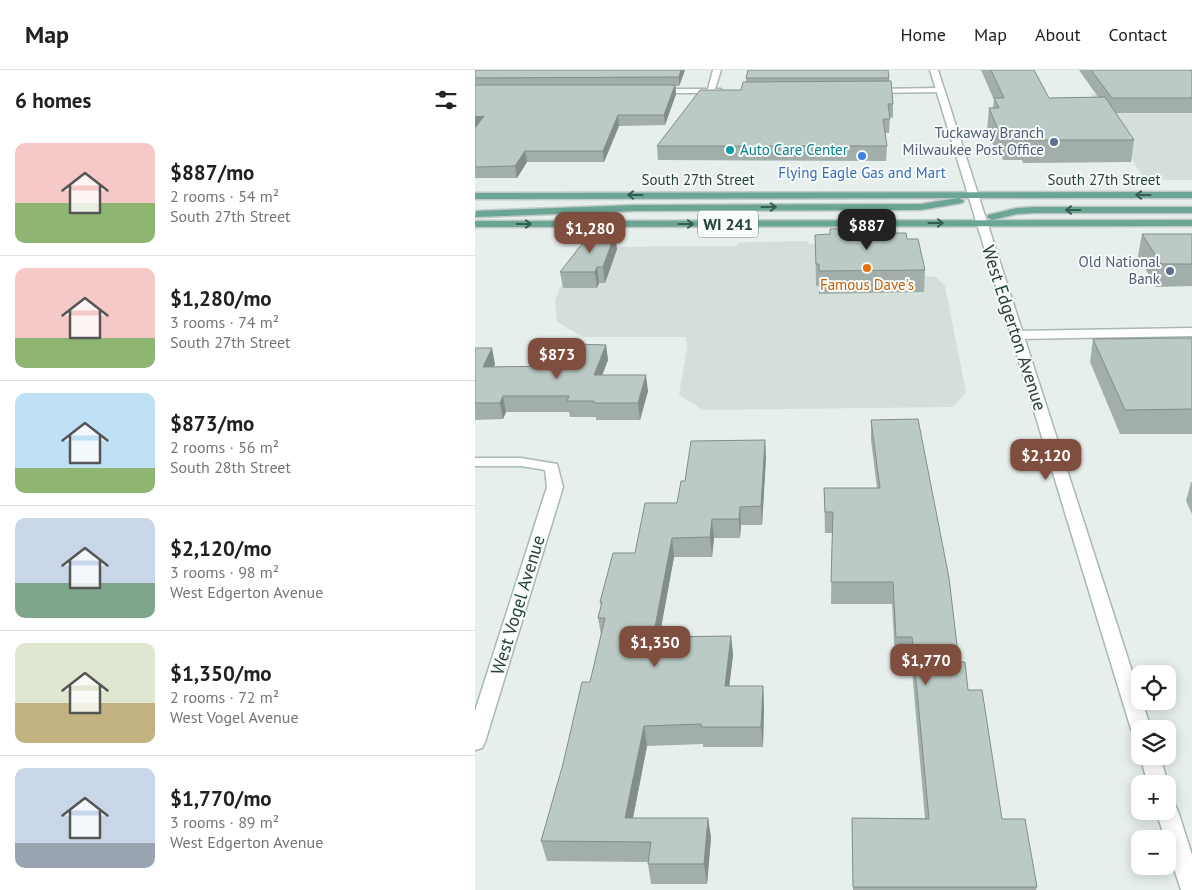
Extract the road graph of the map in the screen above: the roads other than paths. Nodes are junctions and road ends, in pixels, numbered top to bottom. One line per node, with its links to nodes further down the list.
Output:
1 (717, 70): 5 (street)
2 (934, 70): 3 (street, West Edgerton Avenue)
3 (940, 90): 7 (street); 8 (street, West Edgerton Avenue)
4 (644, 91): 5 (street)
5 (711, 91): 6 (street)
6 (731, 91)
7 (861, 91)
8 (972, 194): 9 (main road, South 27th Street / WI 241, one-way to 8); 10 (main road, South 27th Street / WI 241, one-way to 10); 12 (main road, one-way to 8); 15 (street, West Edgerton Avenue)
9 (1192, 195)
10 (475, 196)
11 (1192, 210): 15 (main road, one-way to 15)
12 (475, 214)
13 (1192, 223): 15 (main road, WI 241)
14 (475, 224): 15 (main road, WI 241, one-way to 15)
15 (981, 224): 17 (street, West Edgerton Avenue)
16 (1192, 332): 17 (street)
17 (1016, 335): 19 (street, West Edgerton Avenue)
18 (475, 462): 20 (street, West Vogel Avenue)
19 (1138, 720)
20 (475, 742)
21 (1170, 820): 22 (street)
22 (1192, 890)

